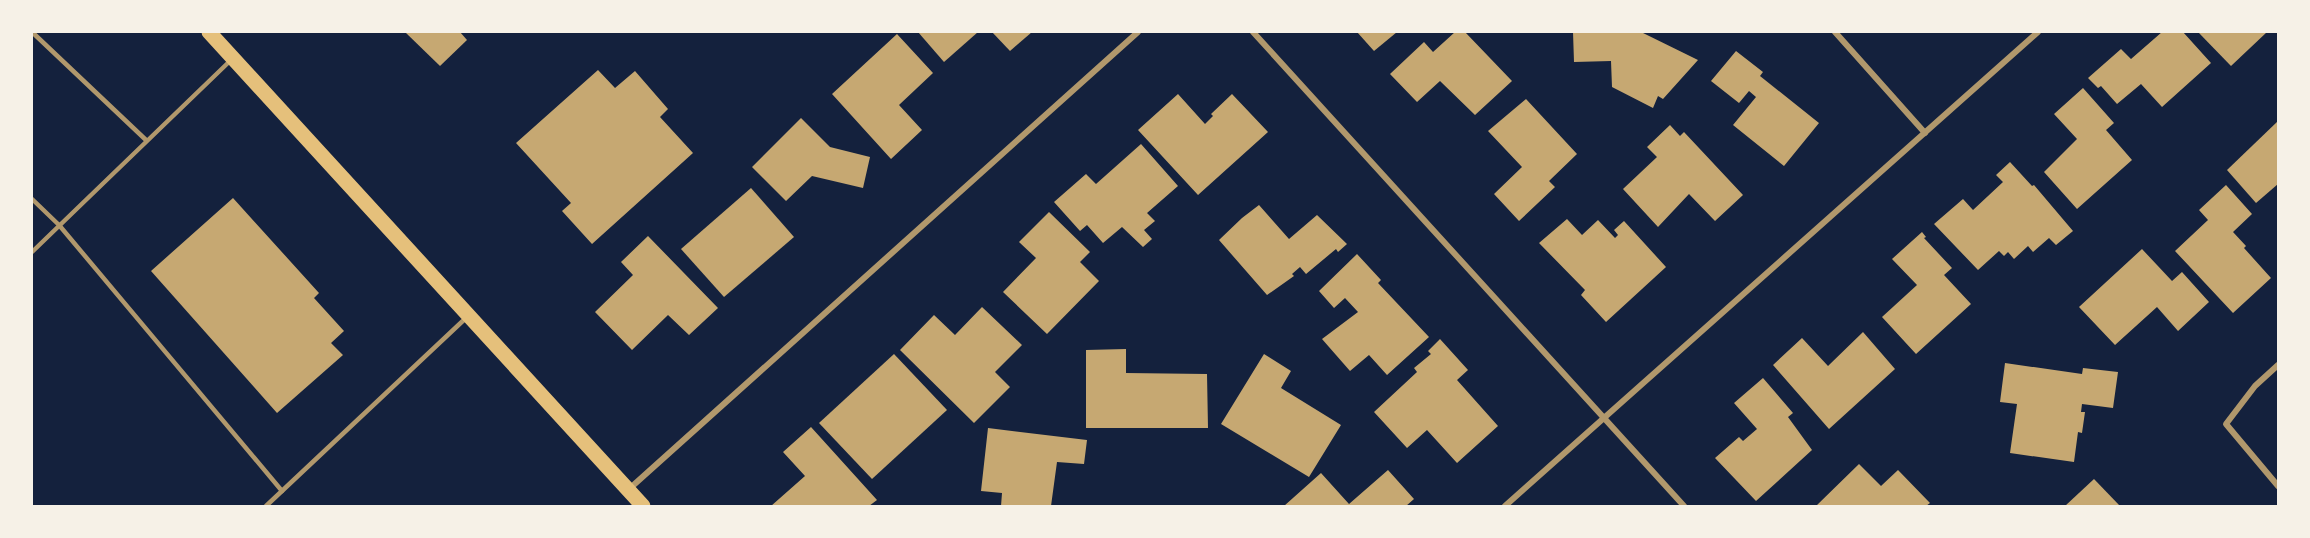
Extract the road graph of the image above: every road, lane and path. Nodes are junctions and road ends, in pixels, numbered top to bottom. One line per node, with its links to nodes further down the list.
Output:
1 (32, 32): 9 (lane)
2 (209, 32): 7 (main road)
3 (1138, 32): 17 (street)
4 (1253, 32): 15 (street)
5 (1835, 32): 8 (street)
6 (2038, 32): 8 (street)
7 (233, 58): 9 (lane); 13 (main road)
8 (1925, 133): 15 (street)
9 (146, 140): 11 (lane)
10 (32, 199): 11 (lane)
11 (59, 225): 12 (lane); 18 (lane)
12 (32, 252)
13 (469, 316): 17 (main road); 18 (lane)
14 (2278, 365): 16 (street)
15 (1604, 419): 21 (street); 22 (street)
16 (2278, 486)
17 (628, 490): 20 (main road)
18 (282, 491): 19 (lane)
19 (266, 507)
20 (643, 507)
21 (1505, 507)
22 (1684, 507)

